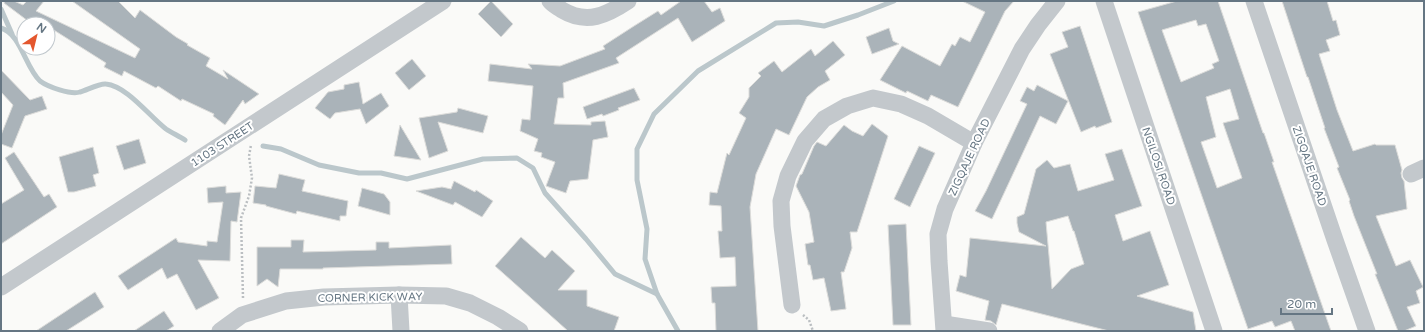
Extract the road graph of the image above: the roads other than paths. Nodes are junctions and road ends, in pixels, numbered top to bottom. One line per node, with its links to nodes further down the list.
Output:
1 (443, 1): 8 (street, 1103 STREET)
2 (550, 1): 3 (street)
3 (628, 1)
4 (1058, 1): 7 (street, ZIGQAJE ROAD)
5 (1104, 1): 16 (street, NGILOSI ROAD)
6 (1254, 1): 17 (street, ZIGQAJE ROAD)
7 (974, 143): 10 (street); 11 (street, ZIGQAJE ROAD)
8 (1, 287)
9 (399, 295): 12 (street, CORNER KICK WAY); 13 (street); 14 (street, CORNER KICK WAY)
10 (792, 305)
11 (944, 328): 15 (street)
12 (220, 331)
13 (401, 331)
14 (520, 331)
15 (989, 331)
16 (1214, 331)
17 (1368, 331)

